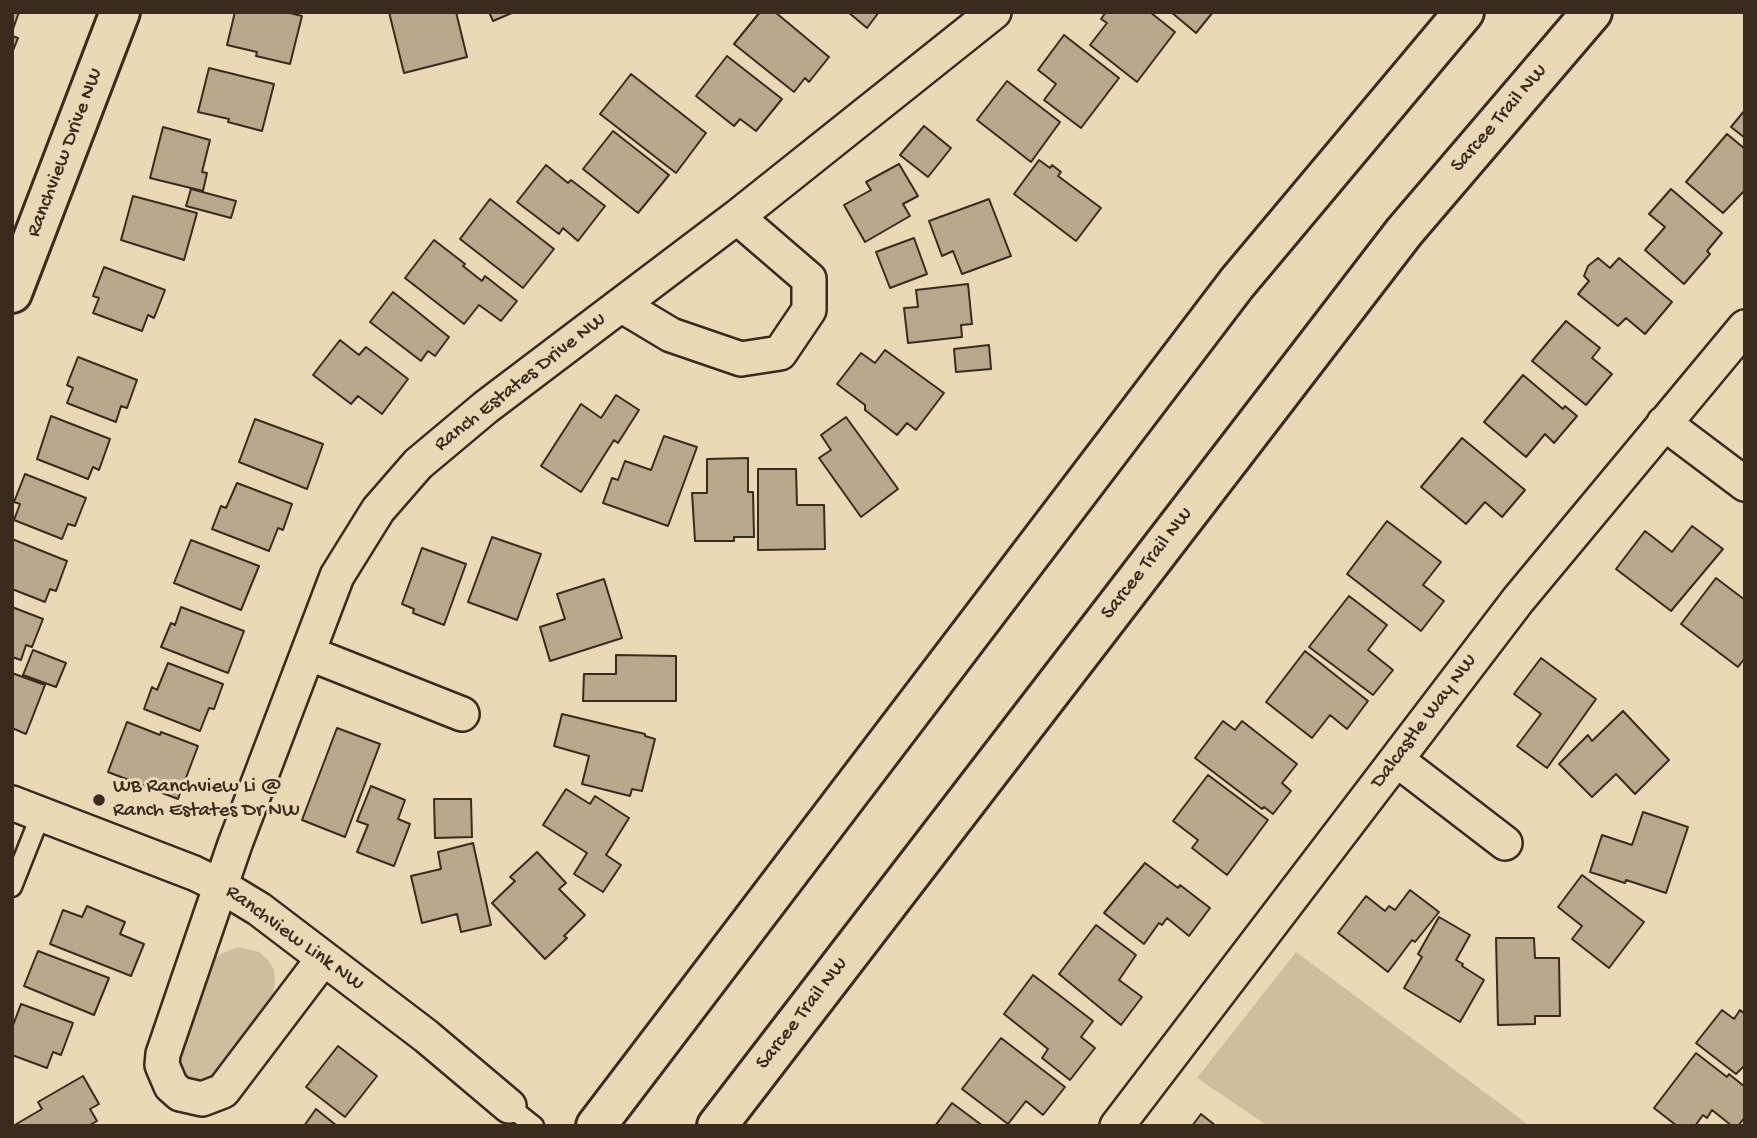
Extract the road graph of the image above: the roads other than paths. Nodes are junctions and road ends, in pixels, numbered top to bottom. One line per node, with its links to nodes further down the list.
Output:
1 (120, 12): 6 (main road, Ranchview Drive NW)
2 (994, 12): 5 (street, Ranch Estates Drive NW)
3 (1465, 12): 20 (main road)
4 (1592, 12): 21 (main road, Sarcee Trail NW)
5 (737, 217): 7 (street, Ranch Estates Drive NW); 7 (street)
6 (12, 293)
7 (621, 305): 11 (street, Ranch Estates Drive NW)
8 (1745, 327): 9 (street, Dalcastle Way NW)
9 (1664, 423): 10 (street); 13 (street, Dalcastle Way NW)
10 (1745, 484)
11 (309, 653): 12 (street); 16 (street, Ranch Estates Drive NW)
12 (463, 714)
13 (1396, 760): 15 (street); 22 (street, Dalcastle Way NW)
14 (26, 808): 16 (street, Ranchview Link NW); 17 (lane)
15 (1505, 843)
16 (221, 886): 18 (street, Ranchview Link NW); 18 (street, Ranch Estates Drive NW)
17 (12, 887)
18 (323, 959): 19 (street, Ranchview Link NW)
19 (522, 1116)
20 (596, 1126)
21 (717, 1126)
22 (1117, 1126)

